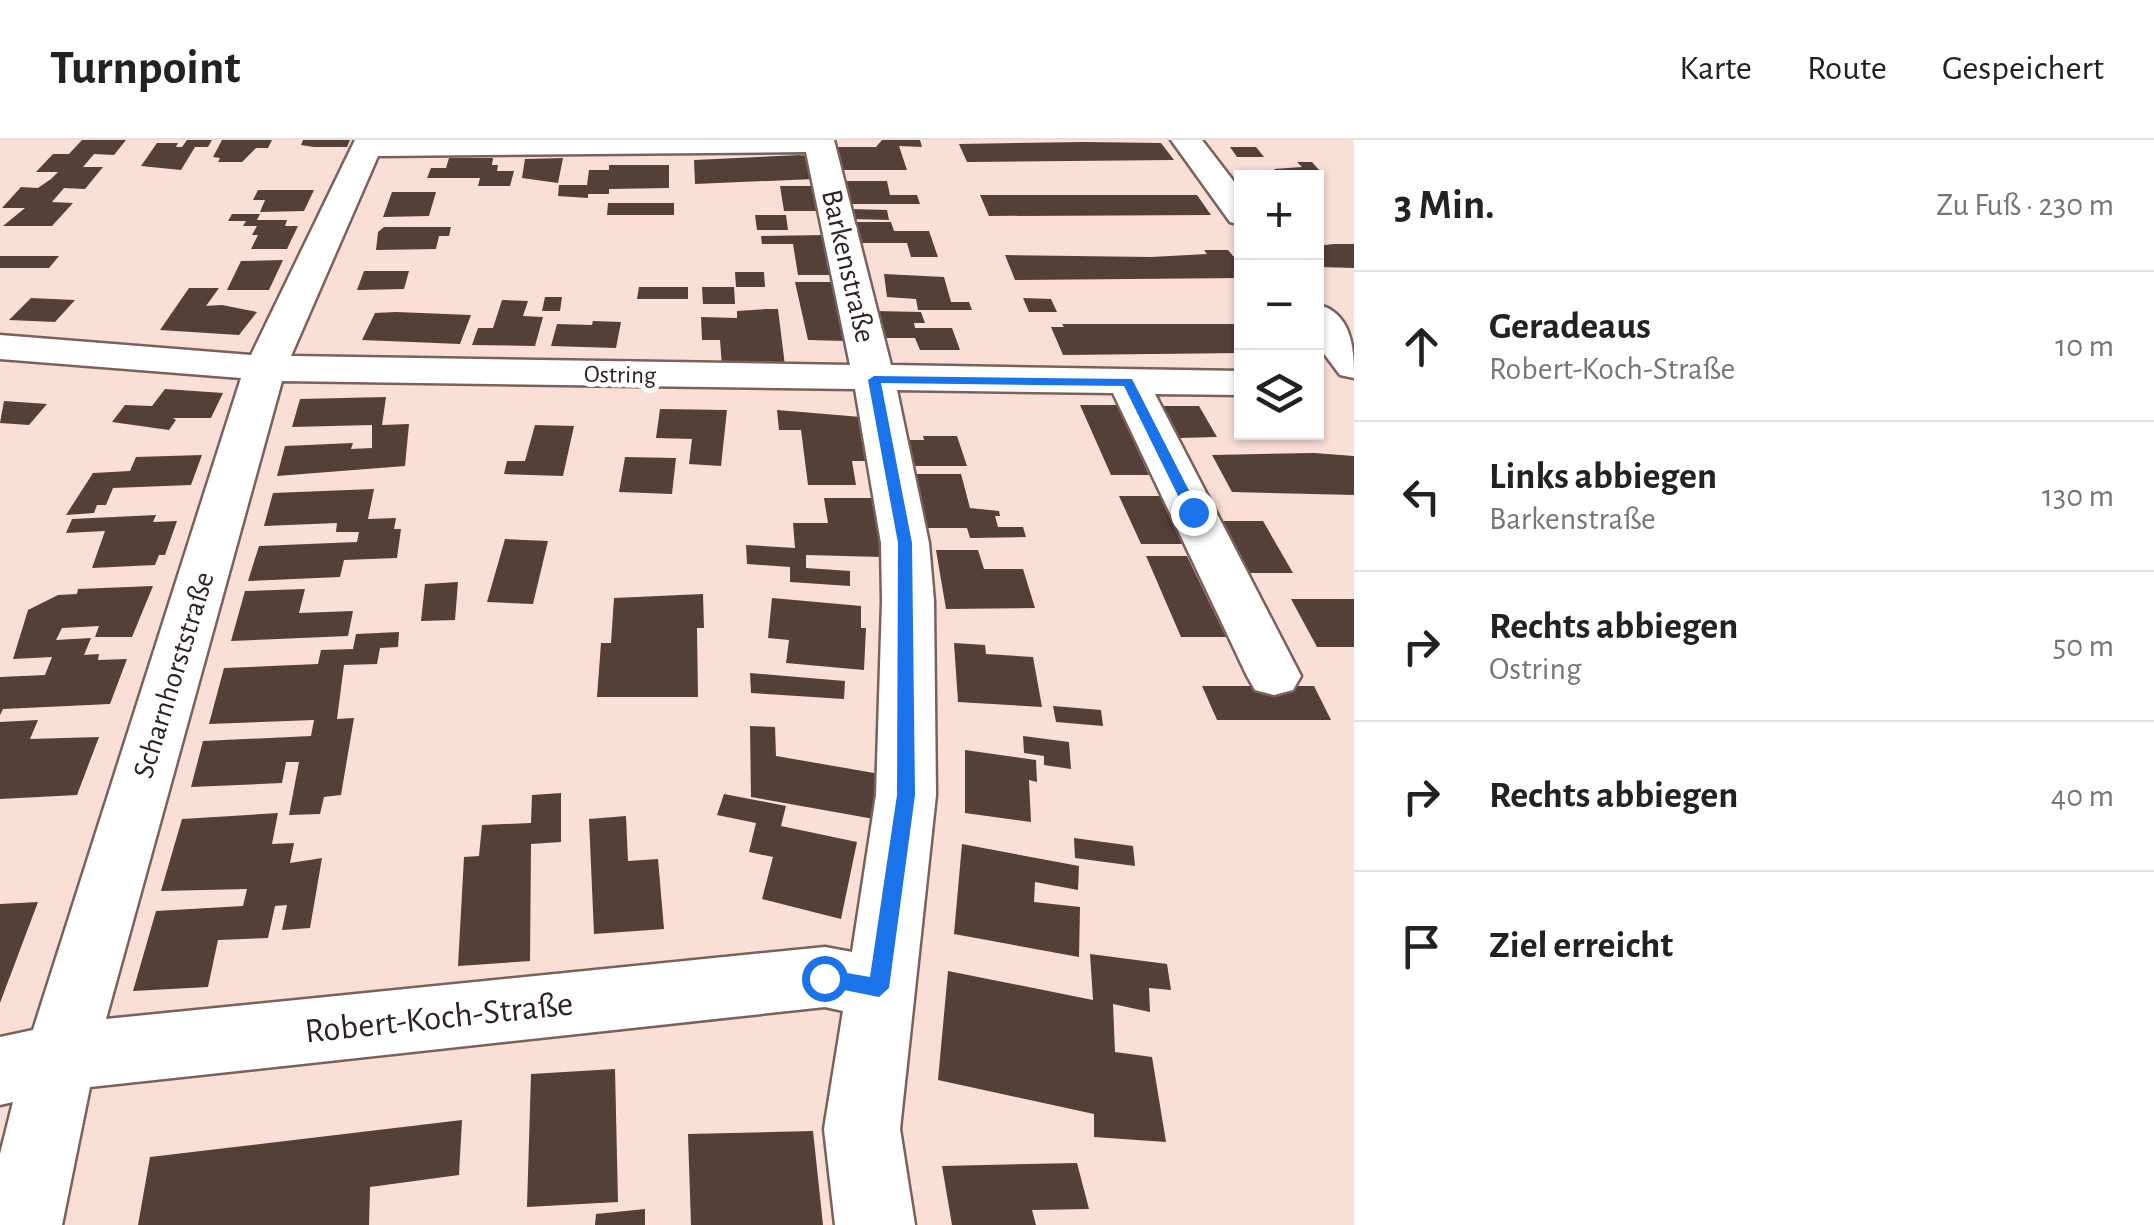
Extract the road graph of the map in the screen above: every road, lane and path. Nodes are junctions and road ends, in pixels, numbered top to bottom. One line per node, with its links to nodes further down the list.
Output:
1 (1186, 140): 4 (street)
2 (819, 141): 3 (street); 9 (street, Barkenstraße)
3 (369, 143): 8 (street, Scharnhorststraße)
4 (1234, 203)
5 (1324, 326): 7 (street)
6 (0, 346): 8 (street, Ostring)
7 (1354, 366)
8 (265, 368): 9 (street, Ostring); 16 (street, Scharnhorststraße)
9 (874, 380): 10 (street, Ostring); 15 (street, Barkenstraße)
10 (1128, 382): 11 (street, Ostring); 14 (street)
11 (1234, 383)
12 (1324, 384): 13 (street)
13 (1354, 384)
14 (1274, 676)
15 (879, 988): 16 (street, Robert-Koch-Straße); 18 (street, Barkenstraße)
16 (30, 1064): 17 (street, Scharnhorststraße)
17 (22, 1225)
18 (875, 1225)

